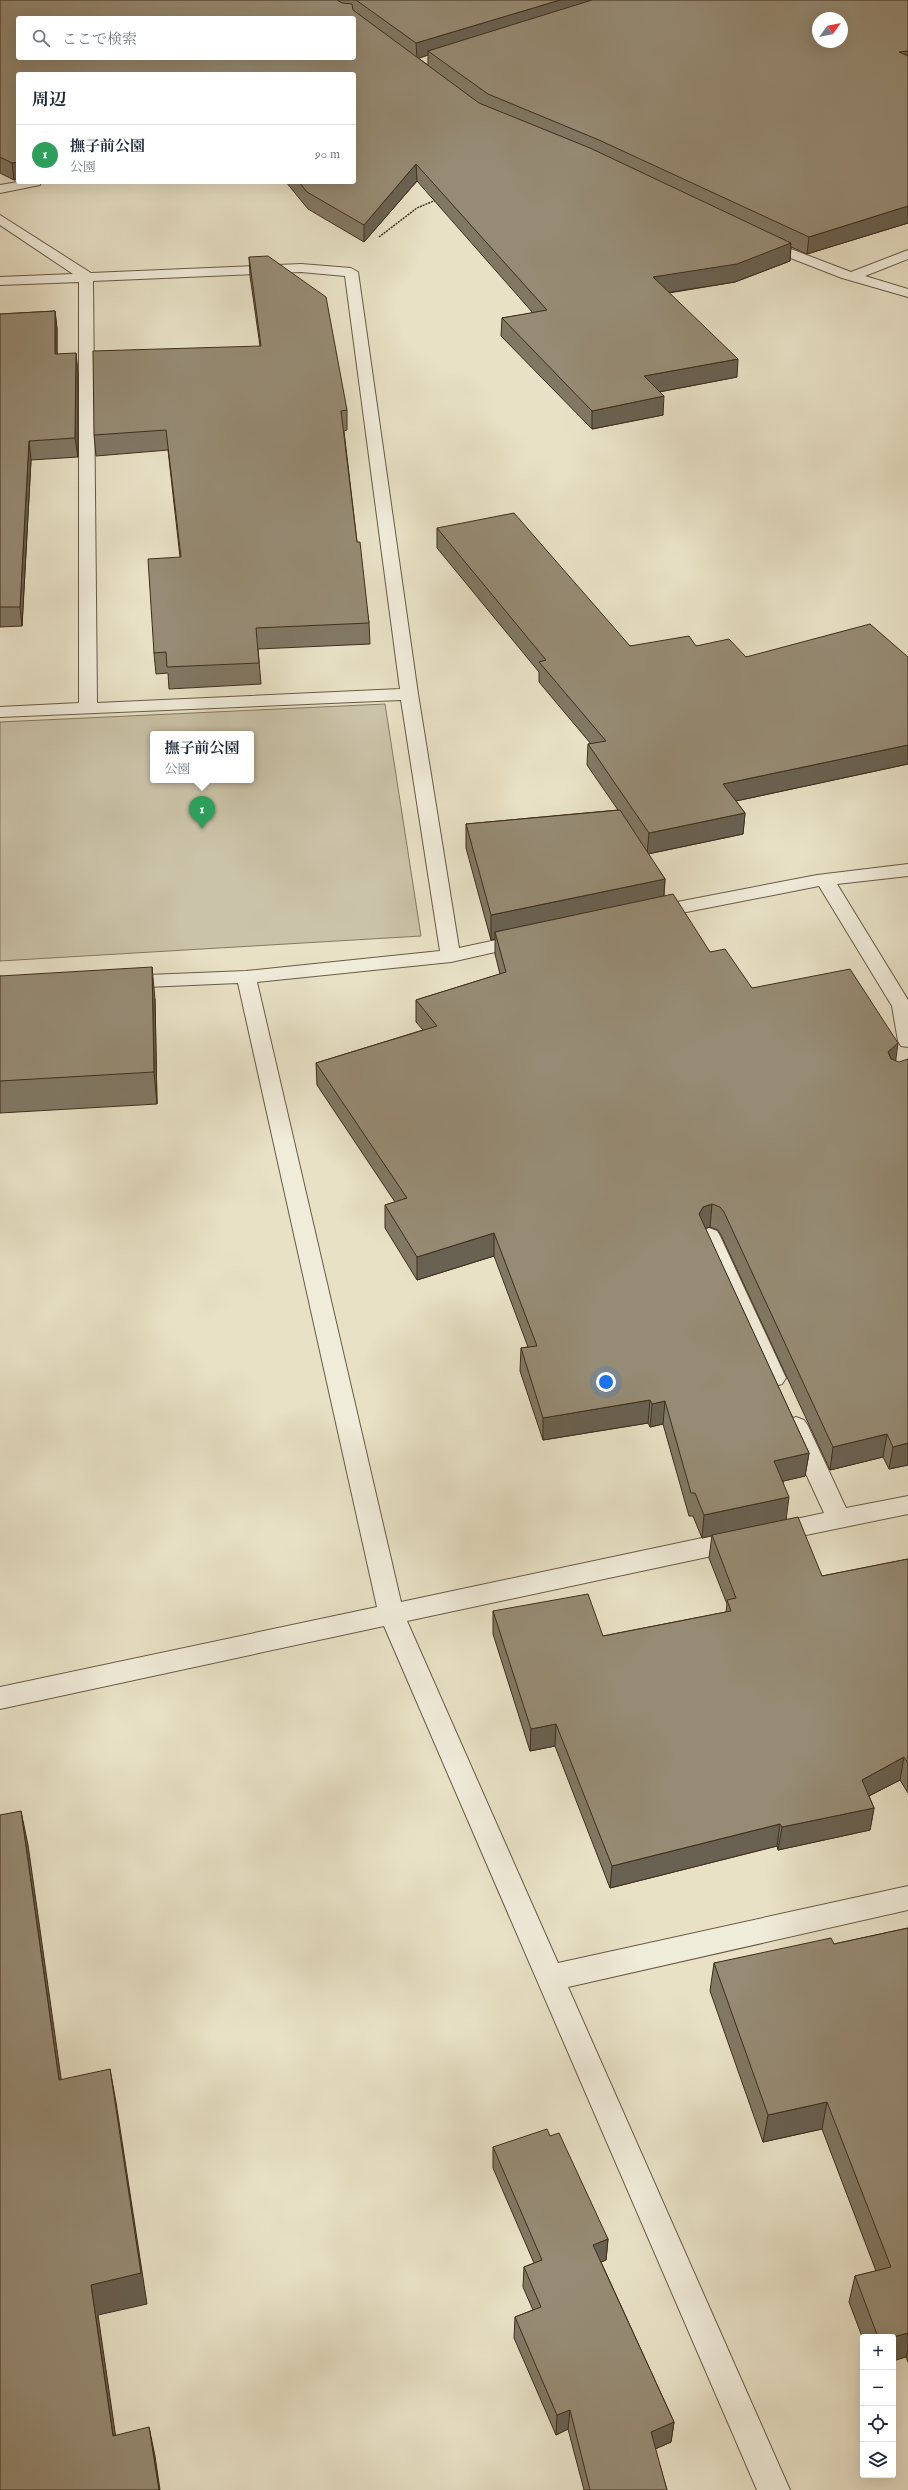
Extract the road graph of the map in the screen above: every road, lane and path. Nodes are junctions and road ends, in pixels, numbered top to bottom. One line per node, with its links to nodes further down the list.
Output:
1 (25, 184): 2 (street)
2 (0, 189)
3 (440, 199): 7 (path)
4 (0, 219): 8 (street)
5 (749, 236): 9 (street)
6 (908, 254): 9 (street)
7 (351, 272): 8 (street); 12 (street)
8 (86, 276): 10 (street); 13 (street)
9 (853, 276): 11 (street)
10 (0, 281)
11 (908, 293)
12 (409, 694): 13 (street); 19 (street)
13 (88, 708): 14 (street)
14 (0, 712)
15 (908, 870): 16 (street)
16 (825, 880): 17 (street); 22 (street)
17 (630, 917)
18 (544, 936): 19 (street)
19 (451, 956): 20 (street)
20 (246, 977): 21 (street); 26 (street)
21 (103, 983)
22 (908, 1041)
23 (709, 1236): 25 (street)
24 (908, 1505): 25 (street)
25 (838, 1519): 26 (street)
26 (391, 1613): 27 (street); 29 (street)
27 (0, 1698)
28 (908, 1898): 29 (street)
29 (550, 1978): 30 (street)
30 (774, 2490)

